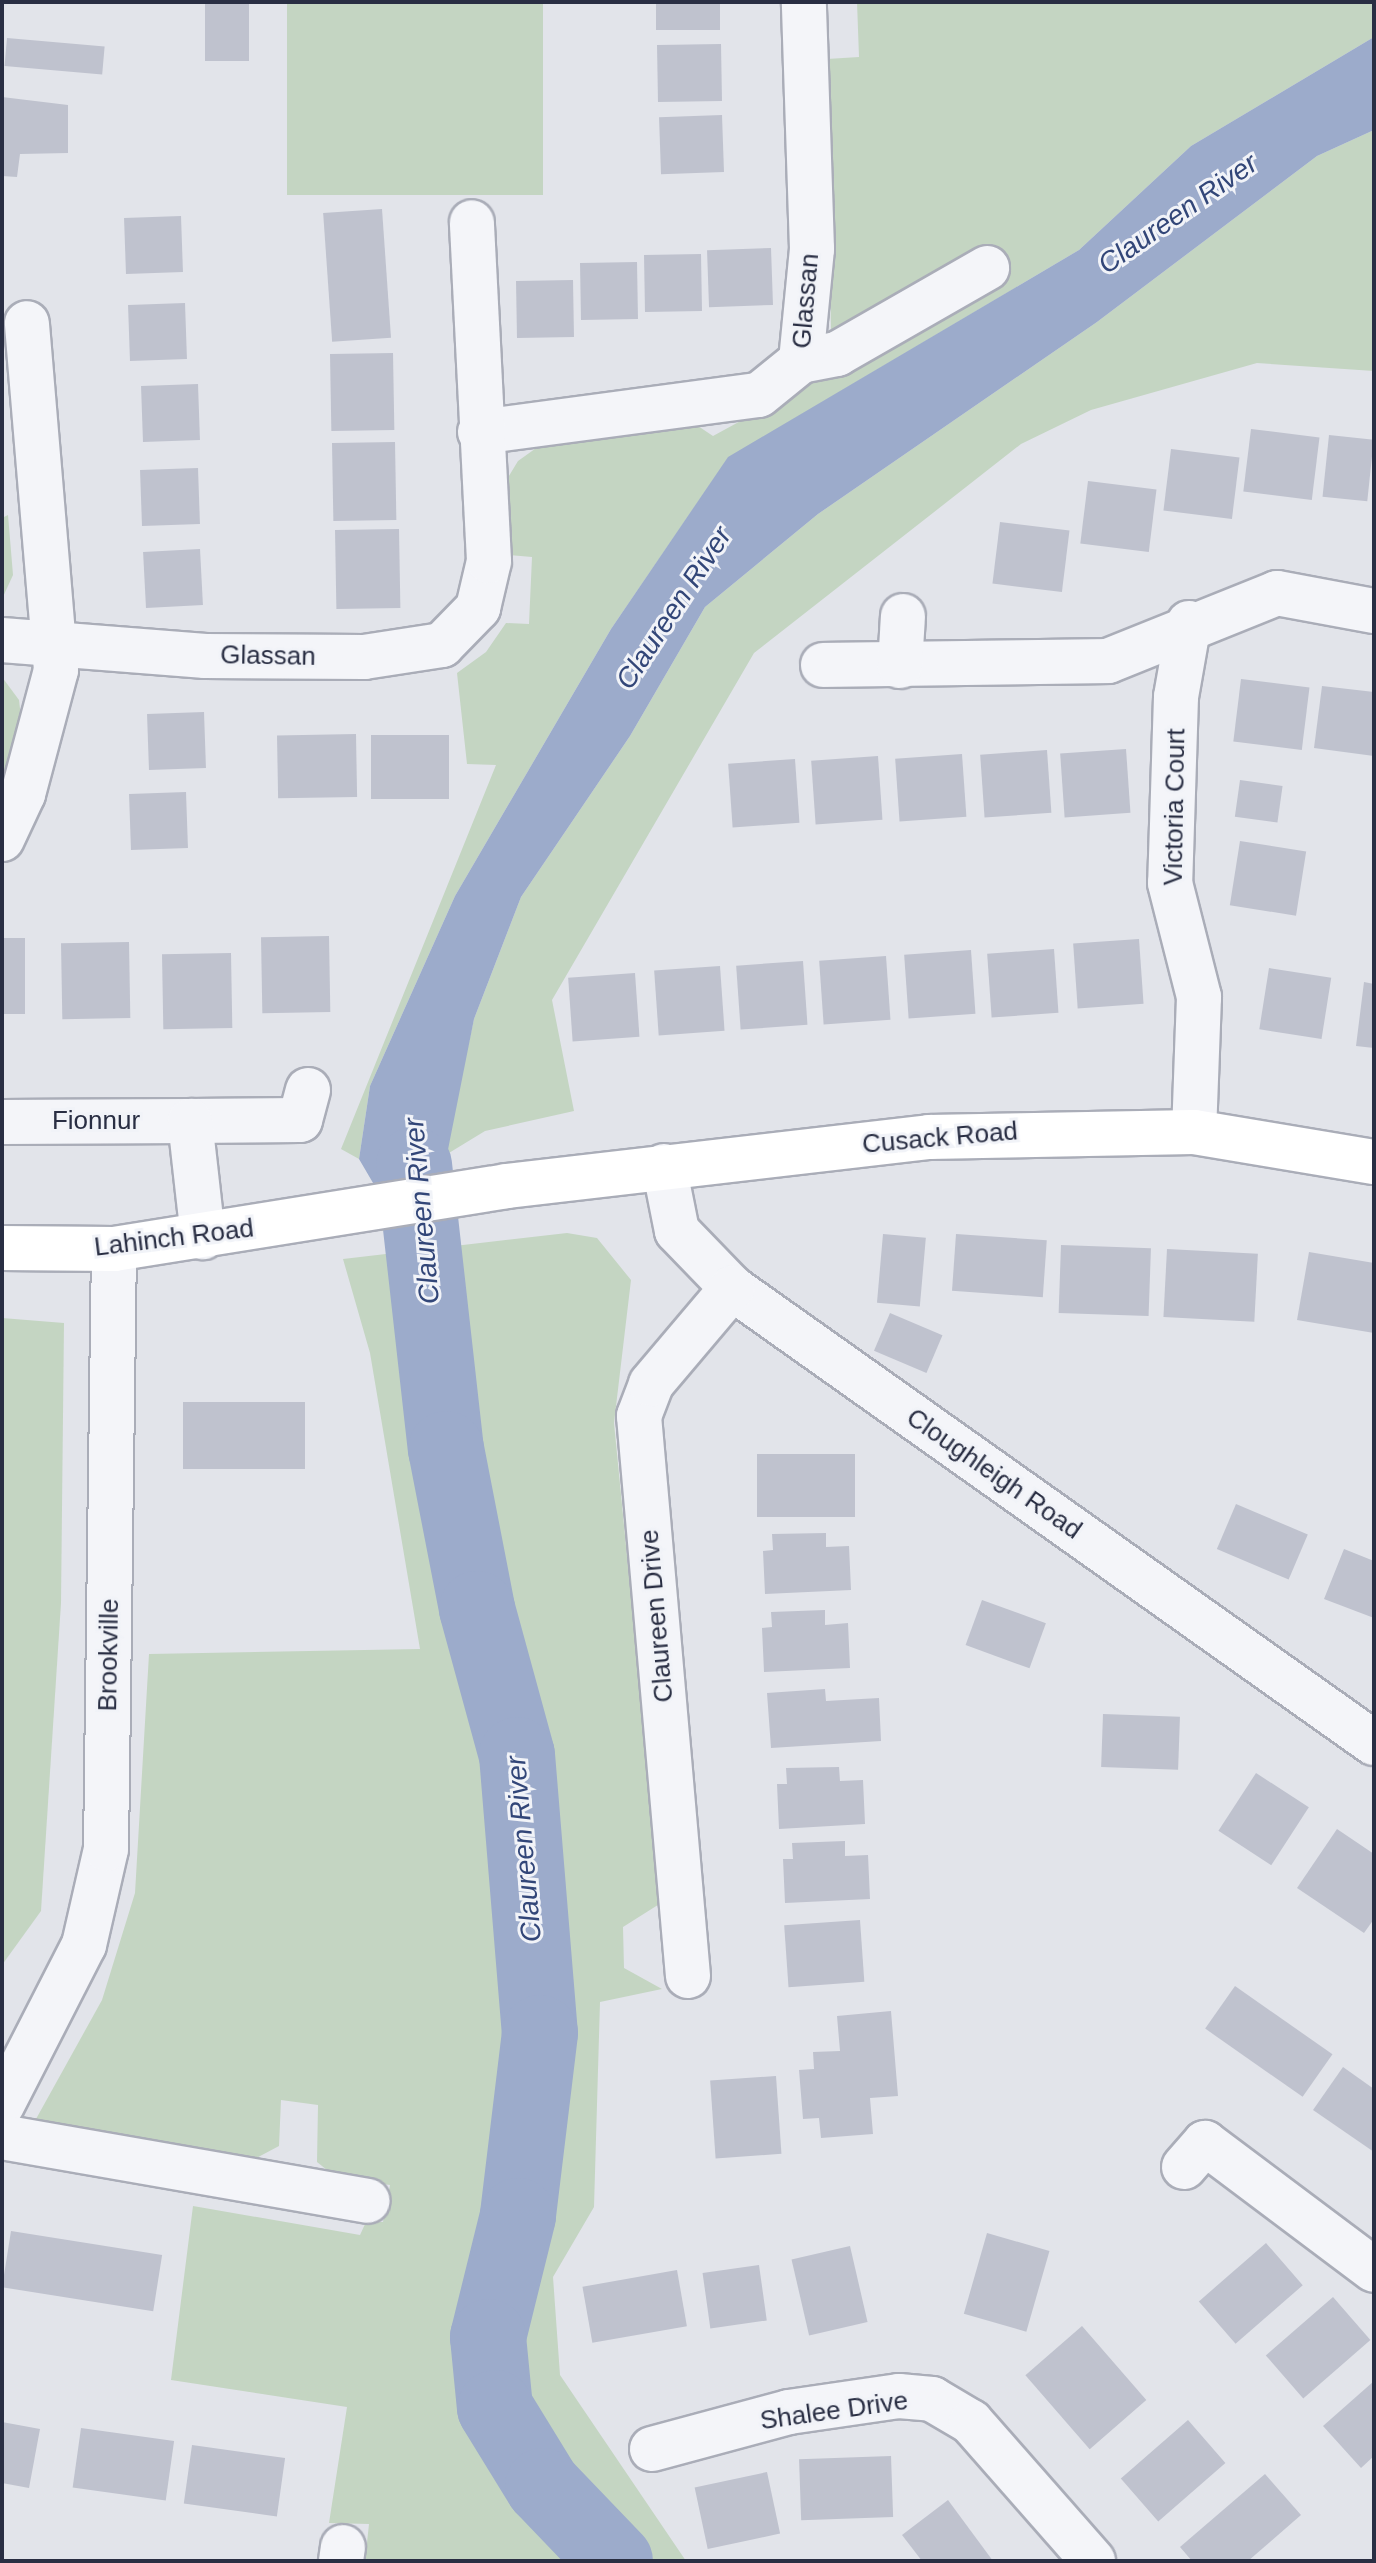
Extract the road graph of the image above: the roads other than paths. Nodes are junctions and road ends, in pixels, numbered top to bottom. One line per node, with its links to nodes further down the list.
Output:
1 (804, 2): 5 (street, Glassan)
2 (472, 222): 6 (street, Glassan)
3 (987, 268): 5 (street)
4 (27, 323): 11 (street)
5 (801, 361): 6 (street, Glassan)
6 (480, 432): 11 (street, Glassan)
7 (1374, 611): 9 (street)
8 (903, 616): 13 (street)
9 (1189, 623): 13 (street); 18 (street, Victoria Court)
10 (2, 640): 11 (street, Glassan)
11 (56, 645): 14 (street)
12 (823, 665): 13 (street)
13 (900, 666)
14 (2, 839)
15 (308, 1090): 16 (street, Fionnur)
16 (190, 1121): 17 (street, Fionnur); 22 (street)
17 (2, 1122)
18 (1194, 1132): 19 (main road, Cusack Road); 20 (main road, Cusack Road)
19 (1374, 1162)
20 (664, 1166): 21 (main road, Cusack Road); 25 (street, Cloughleigh Road)
21 (506, 1186): 22 (main road, Lahinch Road)
22 (203, 1237): 24 (main road, Lahinch Road)
23 (2, 1248): 24 (main road, Lahinch Road)
24 (114, 1249): 28 (street, Brookville)
25 (732, 1288): 26 (street, Cloughleigh Road); 27 (street, Claureen Drive)
26 (1374, 1743)
27 (688, 1976)
28 (17, 2040): 29 (street, Brookville)
29 (2, 2105)
30 (2, 2137): 32 (street)
31 (1184, 2167): 33 (street)
32 (367, 2201)
33 (1374, 2270)
34 (652, 2449): 35 (street, Shalee Drive)
35 (1093, 2561)

